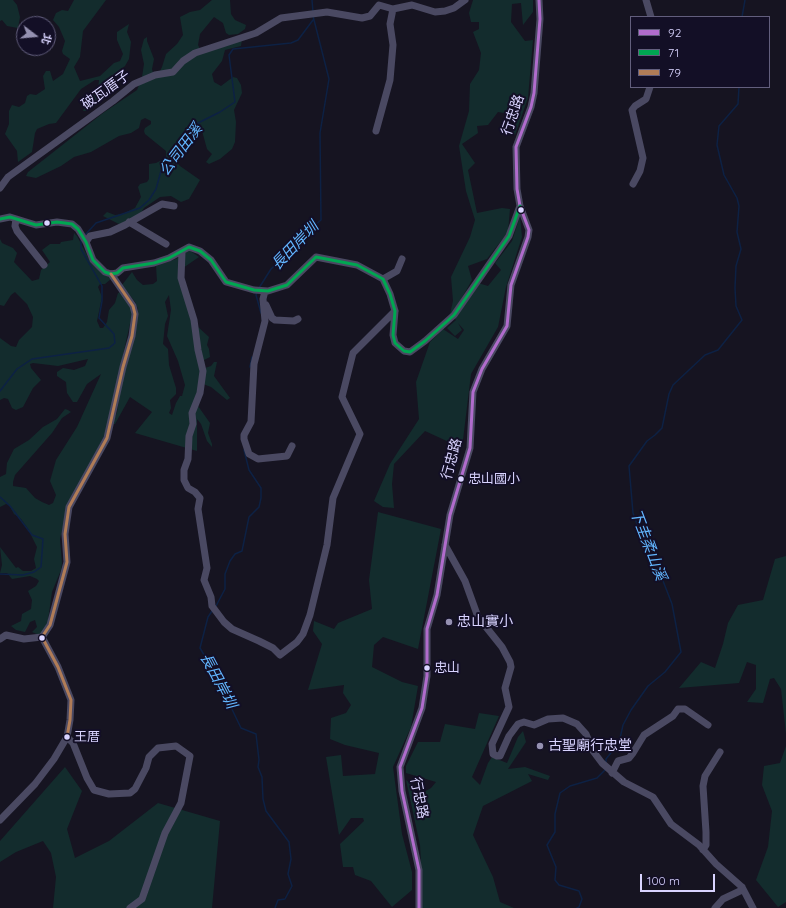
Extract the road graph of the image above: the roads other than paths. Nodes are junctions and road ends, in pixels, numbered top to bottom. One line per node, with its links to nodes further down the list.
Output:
1 (465, 0): 5 (street)
2 (539, 0): 12 (street, 行忠路)
3 (646, 0): 6 (street)
4 (379, 3): 5 (street); 10 (street, 破瓦厝子)
5 (393, 9): 8 (street)
6 (651, 16)
7 (650, 88): 9 (street)
8 (376, 131)
9 (633, 184)
10 (0, 188)
11 (174, 206): 15 (street)
12 (520, 206): 25 (street); 28 (street, 行忠路)
13 (0, 219): 14 (street)
14 (16, 219): 16 (street); 20 (street)
15 (129, 222): 16 (street); 17 (street)
16 (85, 241): 21 (street)
17 (166, 244)
18 (182, 252): 21 (street); 23 (street); 25 (street)
19 (402, 259): 22 (street)
20 (44, 265)
21 (111, 274): 29 (street)
22 (383, 279): 23 (street); 25 (street)
23 (264, 291): 24 (street)
24 (263, 299): 26 (street); 27 (street)
25 (395, 311)
26 (298, 319)
27 (292, 446)
28 (445, 545): 34 (street); 39 (street, 行忠路)
29 (42, 637): 30 (street); 32 (street)
30 (0, 639)
31 (708, 725): 34 (street)
32 (67, 737): 35 (street); 38 (street)
33 (720, 752): 36 (street)
34 (610, 771): 36 (street)
35 (0, 820)
36 (703, 850): 37 (street)
37 (742, 887): 40 (street); 41 (street)
38 (130, 908)
39 (419, 908)
40 (715, 908)
41 (753, 908)

